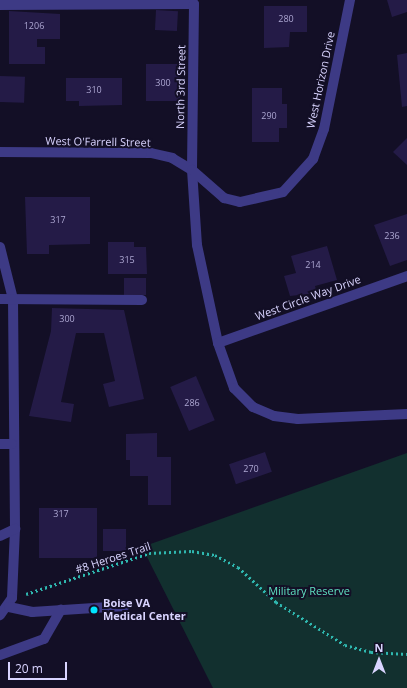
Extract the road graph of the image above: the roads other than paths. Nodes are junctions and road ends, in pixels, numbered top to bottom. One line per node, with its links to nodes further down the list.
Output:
1 (350, 0): 4 (street, West Horizon Drive)
2 (0, 5): 4 (street, North 3rd Street)
3 (0, 152): 4 (street, West O'Farrell Street)
4 (192, 170): 10 (street)
5 (0, 247): 8 (street)
6 (407, 276): 10 (street, West Circle Way Drive)
7 (0, 299): 8 (street)
8 (13, 299): 9 (street); 13 (street)
9 (142, 300)
10 (218, 343): 11 (street)
11 (407, 414)
12 (0, 444): 13 (street)
13 (12, 444): 14 (street)
14 (15, 529): 15 (street); 16 (street)
15 (0, 536)
16 (10, 602): 18 (street); 19 (street)
17 (125, 606): 18 (street)
18 (61, 610): 20 (street)
19 (0, 615)
20 (0, 655)

